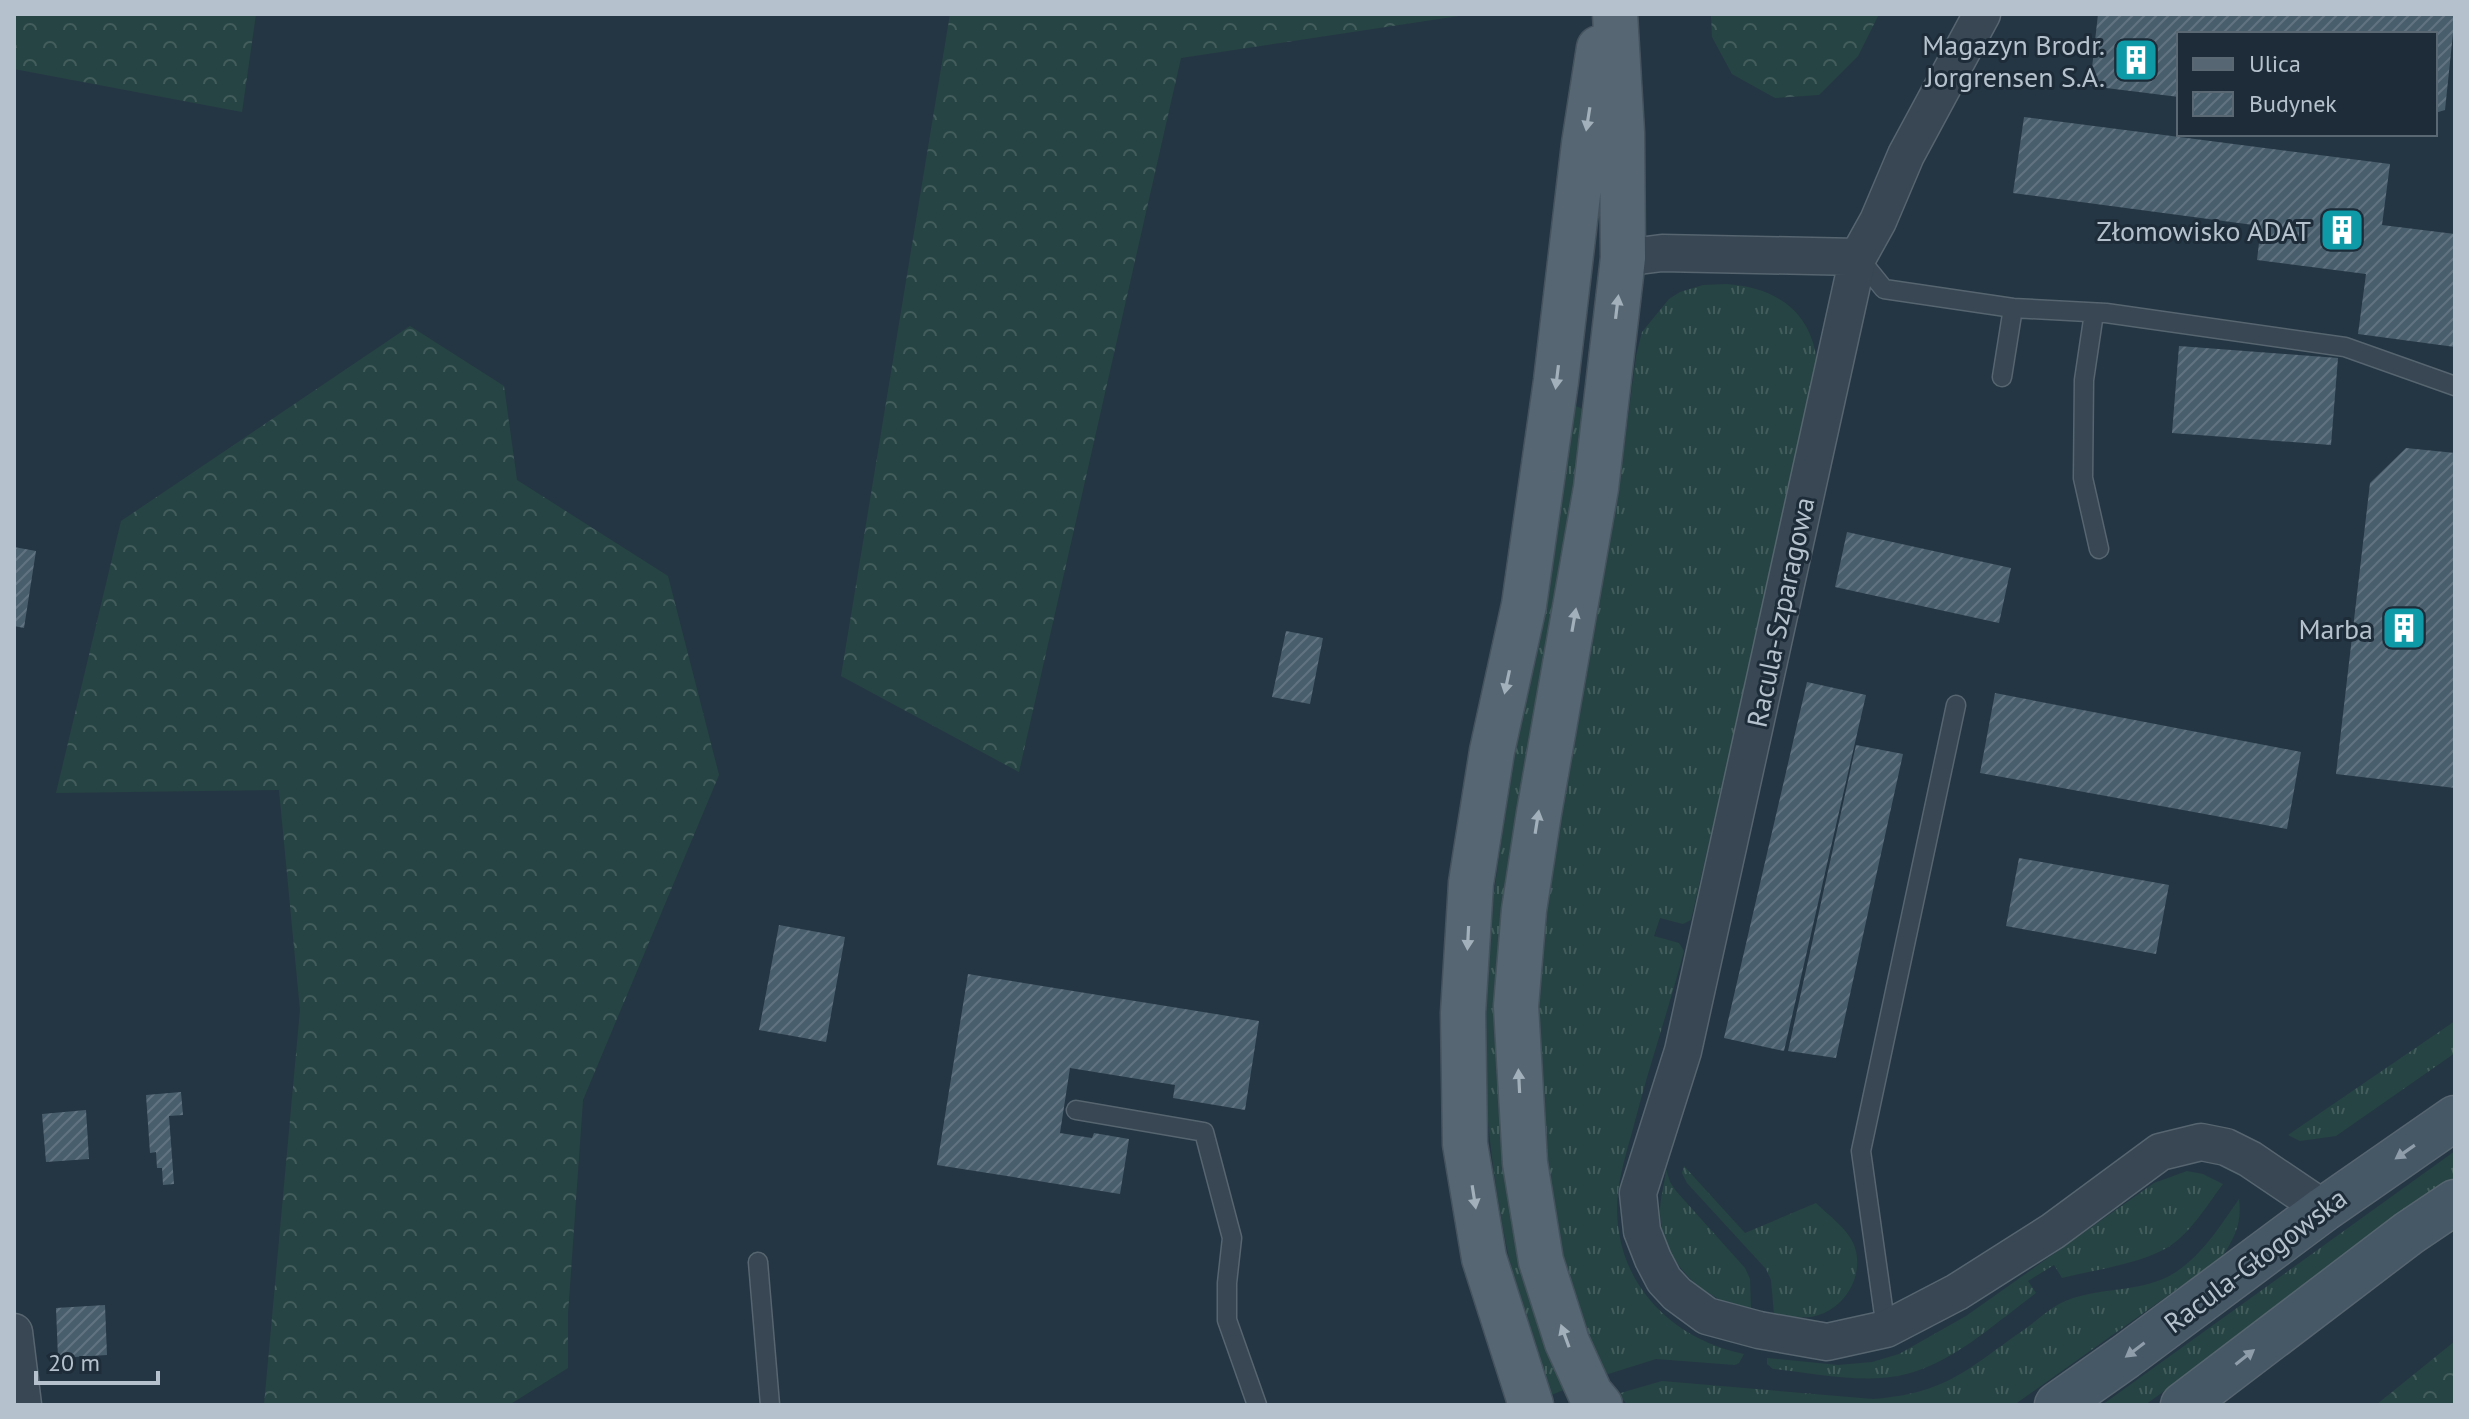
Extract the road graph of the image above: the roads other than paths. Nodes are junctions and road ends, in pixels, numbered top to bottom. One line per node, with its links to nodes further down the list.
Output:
1 (1605, 14): 22 (main road, one-way to 22)
2 (1615, 14): 5 (main road)
3 (1982, 14): 4 (street, Racula-Szparagowa)
4 (1858, 257): 5 (street); 6 (lane); 17 (street, Racula-Szparagowa)
5 (1623, 258): 23 (main road, one-way to 5)
6 (2013, 308): 7 (lane); 8 (lane)
7 (2094, 313): 9 (lane); 10 (lane)
8 (2002, 377)
9 (2455, 386)
10 (2099, 549)
11 (1956, 705): 17 (lane)
12 (1076, 1110): 21 (lane)
13 (2455, 1118): 15 (main road, Racula-Głogowska, one-way to 15)
14 (2455, 1202): 25 (main road, one-way to 14)
15 (2324, 1209): 17 (street, Racula-Szparagowa); 24 (main road, Racula-Głogowska, one-way to 24)
16 (758, 1262): 20 (lane)
17 (1886, 1329)
18 (14, 1332): 19 (street)
19 (23, 1405)
20 (770, 1405)
21 (1257, 1405)
22 (1531, 1405)
23 (1600, 1405)
24 (2057, 1405)
25 (2183, 1405)

